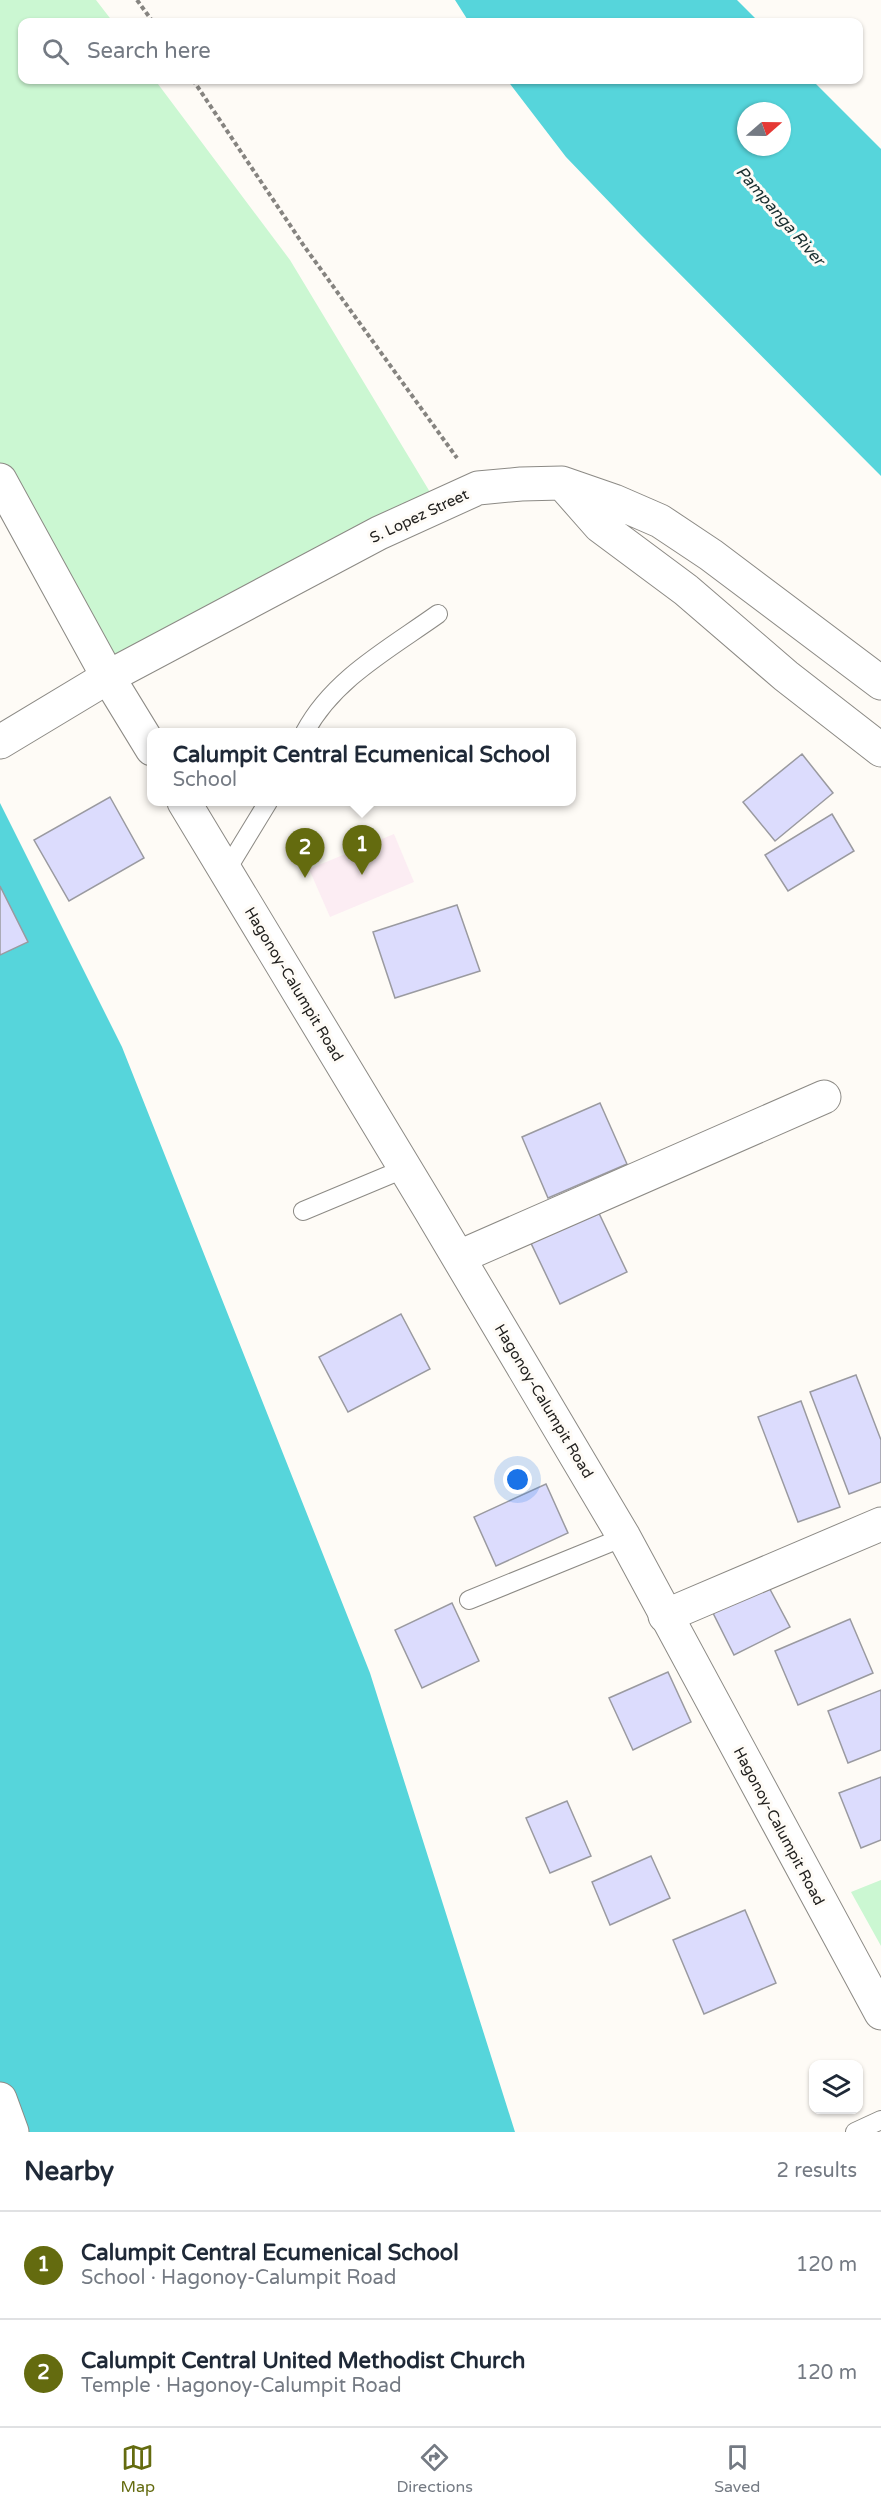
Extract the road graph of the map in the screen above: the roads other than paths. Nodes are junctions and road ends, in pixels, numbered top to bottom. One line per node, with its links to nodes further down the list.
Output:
1 (0, 480): 4 (street)
2 (562, 483): 4 (street, S. Lopez Street); 5 (street); 9 (street)
3 (438, 614): 6 (lane)
4 (108, 676): 7 (street); 8 (street, S. Lopez Street)
5 (881, 683)
6 (307, 728)
7 (147, 741)
8 (0, 742)
9 (881, 750)
10 (187, 806): 12 (street, Hagonoy-Calumpit Road)
11 (265, 806): 12 (lane)
12 (226, 871): 14 (street, Hagonoy-Calumpit Road)
13 (824, 1097): 16 (street)
14 (406, 1168): 15 (lane); 16 (street, Hagonoy-Calumpit Road)
15 (303, 1211)
16 (459, 1257): 18 (street, Hagonoy-Calumpit Road)
17 (881, 1524): 20 (street)
18 (624, 1537): 19 (lane); 20 (street, Hagonoy-Calumpit Road)
19 (469, 1600)
20 (665, 1616): 21 (street, Hagonoy-Calumpit Road)
21 (881, 2013)
22 (0, 2099): 24 (street)
23 (881, 2120): 25 (lane)
24 (12, 2132)
25 (855, 2132)

